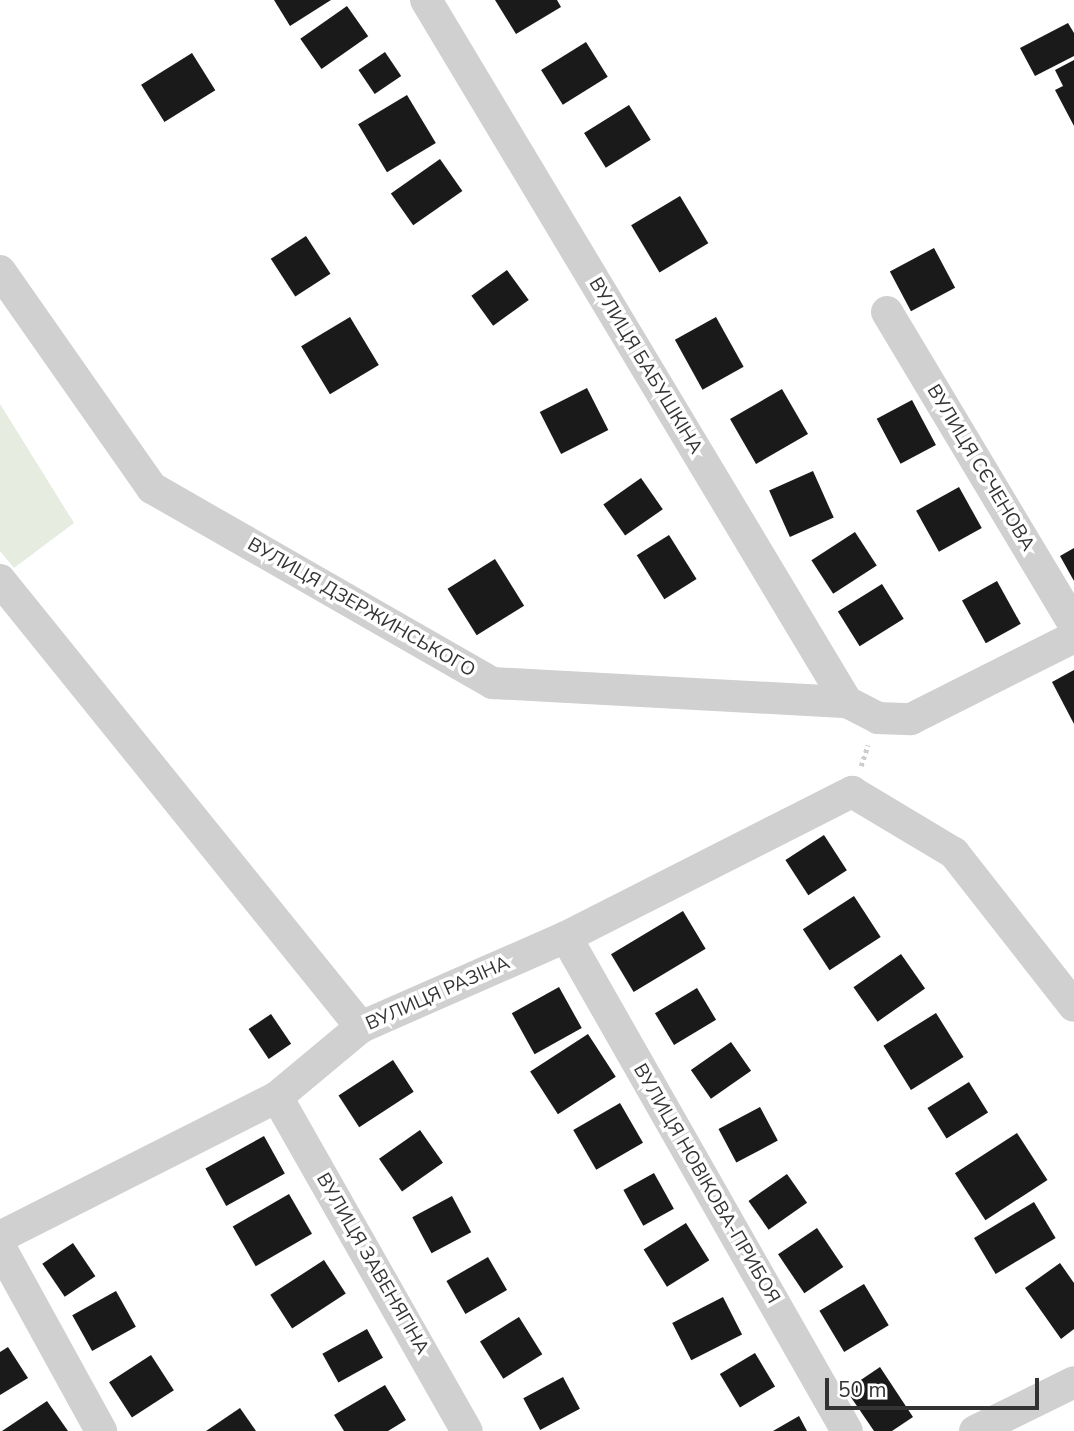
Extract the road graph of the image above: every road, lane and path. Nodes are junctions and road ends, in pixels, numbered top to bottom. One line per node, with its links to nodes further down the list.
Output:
1 (426, 0): 7 (street, ВУЛИЦЯ БАБУШКІНА)
2 (0, 271): 7 (street, ВУЛИЦЯ ДЗЕРЖИНСЬКОГО)
3 (887, 312): 5 (street, ВУЛИЦЯ СЄЧЕНОВА)
4 (0, 580): 12 (street)
5 (1074, 624)
6 (1074, 637): 8 (street)
7 (847, 702): 8 (street)
8 (878, 718): 9 (path)
9 (852, 792): 10 (street, ВУЛИЦЯ РАЗІНА); 11 (street)
10 (566, 937): 12 (street, ВУЛИЦЯ РАЗІНА); 19 (street, ВУЛИЦЯ НОВІКОВА-ПРИБОЯ)
11 (1074, 1006)
12 (361, 1027): 13 (street, ВУЛИЦЯ РАЗІНА)
13 (277, 1097): 14 (street, ВУЛИЦЯ РАЗІНА); 18 (street, ВУЛИЦЯ ЗАВЕНЯГІНА)
14 (0, 1237)
15 (0, 1247): 17 (street)
16 (1074, 1382): 20 (street)
17 (101, 1431)
18 (467, 1431)
19 (846, 1431)
20 (975, 1431)

